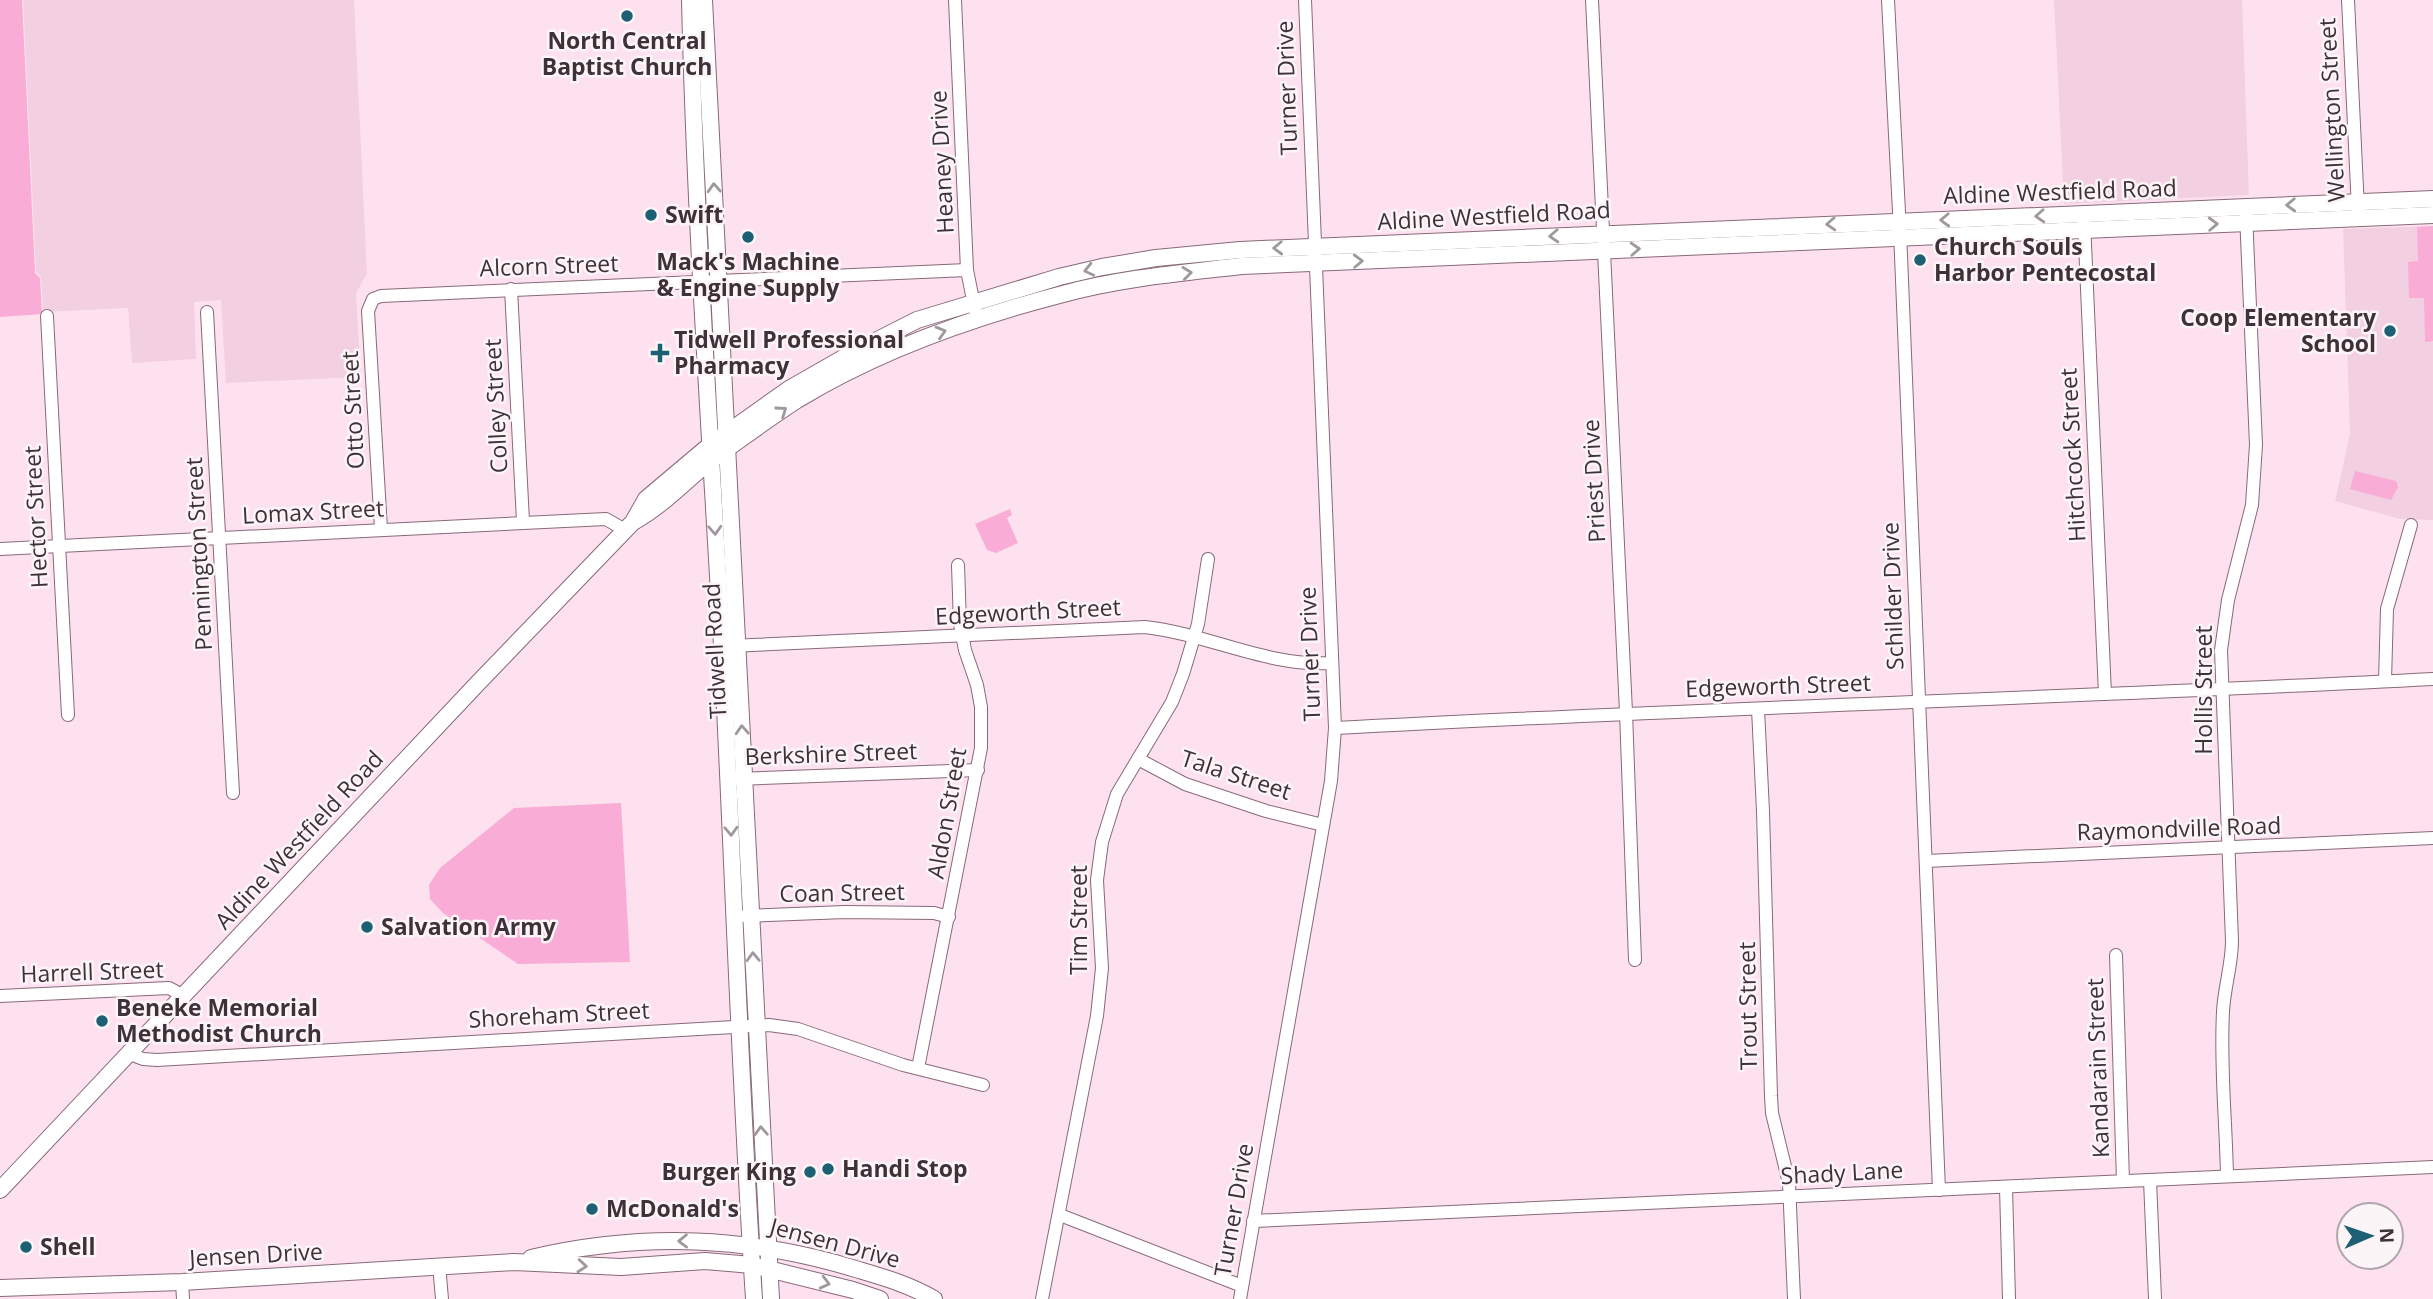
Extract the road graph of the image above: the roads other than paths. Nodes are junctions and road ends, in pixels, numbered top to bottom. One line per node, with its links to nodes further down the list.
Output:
1 (690, 0): 8 (main road, Tidwell Road)
2 (704, 0): 9 (main road, Tidwell Road)
3 (955, 0): 18 (street, Heaney Drive)
4 (1305, 0): 17 (street, Turner Drive)
5 (1592, 0): 16 (street, Priest Drive)
6 (1888, 0): 15 (street, Schilder Drive)
7 (2348, 0): 11 (street, Wellington Street)
8 (694, 153): 9 (main road); 20 (main road, Tidwell Road)
9 (712, 154): 19 (main road, Tidwell Road, one-way to 9)
10 (2433, 199): 11 (main road, Aldine Westfield Road)
11 (2358, 210): 12 (main road, Aldine Westfield Road); 13 (main road, Aldine Westfield Road)
12 (2246, 215): 14 (main road, Aldine Westfield Road); 45 (street, Hollis Street)
13 (2433, 215)
14 (2084, 222): 15 (main road, Aldine Westfield Road); 46 (street, Hitchcock Street)
15 (1899, 229): 16 (main road, Aldine Westfield Road); 47 (street, Schilder Drive)
16 (1604, 242): 17 (main road, Aldine Westfield Road); 49 (street, Priest Drive)
17 (1315, 255): 23 (main road, Aldine Westfield Road, one-way to 23); 26 (main road, Aldine Westfield Road, one-way to 17); 42 (street, Turner Drive)
18 (967, 270): 19 (street, Alcorn Street); 23 (street, Heaney Drive)
19 (719, 280): 20 (street, Alcorn Street); 28 (main road, Tidwell Road)
20 (702, 281): 21 (street, Alcorn Street); 29 (main road, Tidwell Road)
21 (511, 289): 22 (street, Alcorn Street); 30 (street, Colley Street)
22 (381, 296): 33 (street, Otto Street)
23 (974, 304): 26 (street, Heaney Drive); 27 (main road, Aldine Westfield Road)
24 (207, 312): 34 (street, Pennington Street)
25 (47, 316): 35 (street, Hector Street)
26 (978, 320): 27 (main road, Aldine Westfield Road, one-way to 26)
27 (855, 359): 28 (main road, Aldine Westfield Road)
28 (726, 443): 29 (main road, Aldine Westfield Road); 41 (main road, Tidwell Road)
29 (710, 453): 32 (main road, Aldine Westfield Road); 41 (main road, Tidwell Road, one-way to 41)
30 (523, 521): 32 (street, Lomax Street); 33 (street, Lomax Street)
31 (2411, 525): 44 (street)
32 (629, 526): 66 (main road, Aldine Westfield Road)
33 (381, 529): 34 (street, Lomax Street)
34 (219, 538): 35 (street, Lomax Street); 55 (street, Pennington Street)
35 (59, 547): 36 (street, Lomax Street); 50 (street, Hector Street)
36 (0, 549)
37 (1208, 559): 40 (street, Tim Street)
38 (957, 565): 39 (street, Aldon Street)
39 (962, 636): 40 (street, Edgeworth Street); 41 (street, Edgeworth Street); 53 (street, Aldon Street)
40 (1194, 637): 42 (street, Edgeworth Street); 52 (street, Tim Street)
41 (730, 646): 54 (main road, Tidwell Road)
42 (1331, 663): 51 (street, Turner Drive)
43 (2433, 679): 44 (street, Edgeworth Street)
44 (2385, 681): 45 (street, Edgeworth Street)
45 (2221, 688): 46 (street, Edgeworth Street); 58 (street, Hollis Street)
46 (2105, 694): 47 (street, Edgeworth Street)
47 (1919, 701): 48 (street, Edgeworth Street); 59 (street, Schilder Drive)
48 (1758, 709): 49 (street, Edgeworth Street); 79 (street, Trout Street)
49 (1626, 712): 51 (street, Edgeworth Street); 64 (street, Priest Drive)
50 (68, 715)
51 (1335, 728): 56 (street, Turner Drive)
52 (1139, 759): 56 (street, Tala Street); 80 (street, Tim Street)
53 (978, 770): 54 (street, Berkshire Street); 62 (street, Aldon Street)
54 (736, 779): 60 (main road, Tidwell Road, one-way to 60); 61 (main road, Tidwell Road)
55 (233, 793)
56 (1323, 825): 81 (street, Turner Drive)
57 (2433, 838): 58 (street, Raymondville Road)
58 (2229, 848): 59 (street, Raymondville Road); 73 (street, Hollis Street)
59 (1926, 861): 78 (street, Schilder Drive)
60 (734, 916): 61 (street, Coan Street); 67 (main road, Tidwell Road)
61 (751, 916): 62 (street, Coan Street); 68 (main road, Tidwell Road, one-way to 61)
62 (949, 917): 70 (street, Aldon Street)
63 (2116, 955): 74 (street, Kandarain Street)
64 (1635, 960)
65 (0, 996): 66 (street, Harrell Street)
66 (184, 996): 69 (main road, Aldine Westfield Road)
67 (738, 1026): 68 (street, Shoreham Street); 69 (street, Shoreham Street); 82 (main road, Tidwell Road)
68 (756, 1026): 70 (street, Shoreham Street); 83 (main road, Tidwell Road, one-way to 68)
69 (130, 1054): 77 (main road, Aldine Westfield Road)
70 (918, 1068): 71 (street, Shoreham Street)
71 (983, 1085)
72 (2433, 1167): 73 (street, Shady Lane)
73 (2228, 1176): 75 (street, Shady Lane)
74 (2123, 1181): 75 (street, Shady Lane); 76 (street, Shady Lane)
75 (2150, 1181): 100 (street)
76 (2006, 1187): 78 (street, Shady Lane); 99 (street)
77 (0, 1190)
78 (1939, 1190): 79 (street, Shady Lane)
79 (1789, 1197): 81 (street, Shady Lane); 98 (street, Trout Street)
80 (1060, 1215): 90 (street); 97 (street, Tim Street)
81 (1254, 1221): 90 (street, Turner Drive)
82 (751, 1245): 83 (main road, Jensen Drive); 84 (main road, Jensen Drive, one-way to 84); 86 (main road, Tidwell Road)
83 (768, 1248): 87 (main road, Tidwell Road); 91 (main road, Jensen Drive)
84 (514, 1262): 85 (main road, Jensen Drive); 86 (main road, Jensen Drive, one-way to 86)
85 (439, 1265): 88 (main road, Jensen Drive); 93 (street)
86 (752, 1265): 87 (main road, Jensen Drive); 94 (main road, Tidwell Road)
87 (769, 1269): 95 (main road, Tidwell Road); 96 (main road, Jensen Drive, one-way to 96)
88 (182, 1282): 89 (main road, Jensen Drive); 92 (street)
89 (0, 1288)
90 (1241, 1293)
91 (923, 1296)
92 (183, 1299)
93 (442, 1299)
94 (754, 1299)
95 (771, 1299)
96 (880, 1299)
97 (1042, 1299)
98 (1794, 1299)
99 (2009, 1299)
100 (2155, 1299)

